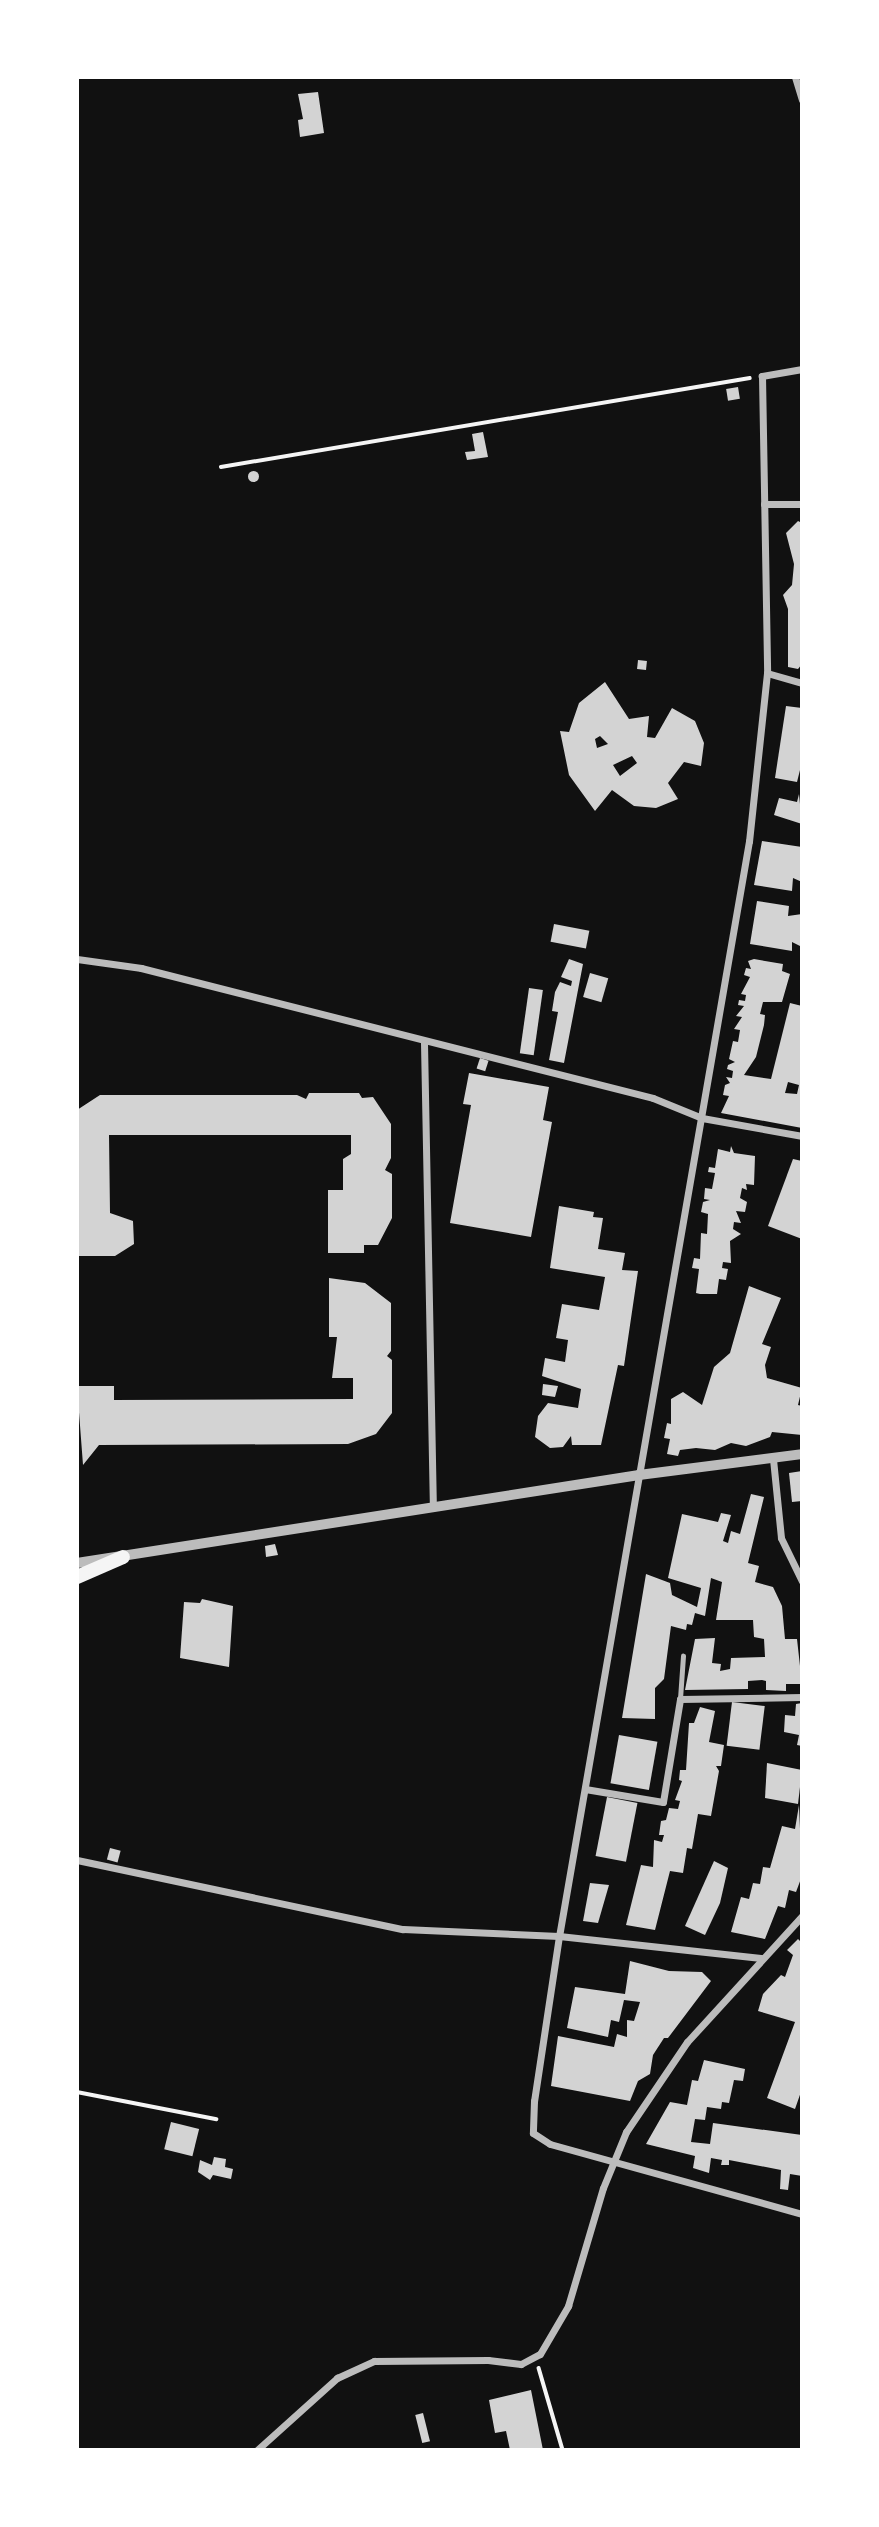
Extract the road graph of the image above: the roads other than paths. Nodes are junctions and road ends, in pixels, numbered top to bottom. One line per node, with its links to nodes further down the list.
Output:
1 (795, 77): 2 (street)
2 (802, 100)
3 (802, 369): 4 (street)
4 (764, 504): 5 (street); 6 (street)
5 (802, 504)
6 (767, 673): 7 (street); 10 (street)
7 (802, 683)
8 (77, 959): 9 (street)
9 (424, 1042): 10 (street); 15 (street)
10 (702, 1118): 11 (street); 14 (street)
11 (802, 1136)
12 (802, 1454): 13 (street)
13 (773, 1459): 14 (street); 19 (street)
14 (639, 1475): 15 (street); 23 (street)
15 (433, 1506): 16 (street)
16 (124, 1557): 17 (street); 18 (highway)
17 (77, 1563)
18 (77, 1577)
19 (802, 1581)
20 (683, 1656): 22 (lane)
21 (802, 1697): 22 (street)
22 (680, 1699): 23 (street)
23 (585, 1789): 26 (street)
24 (77, 1860): 26 (street)
25 (802, 1916): 27 (street)
26 (559, 1936): 27 (street); 28 (street)
27 (761, 1958): 28 (street)
28 (612, 2160): 29 (street); 30 (street)
29 (802, 2214)
30 (257, 2450)

